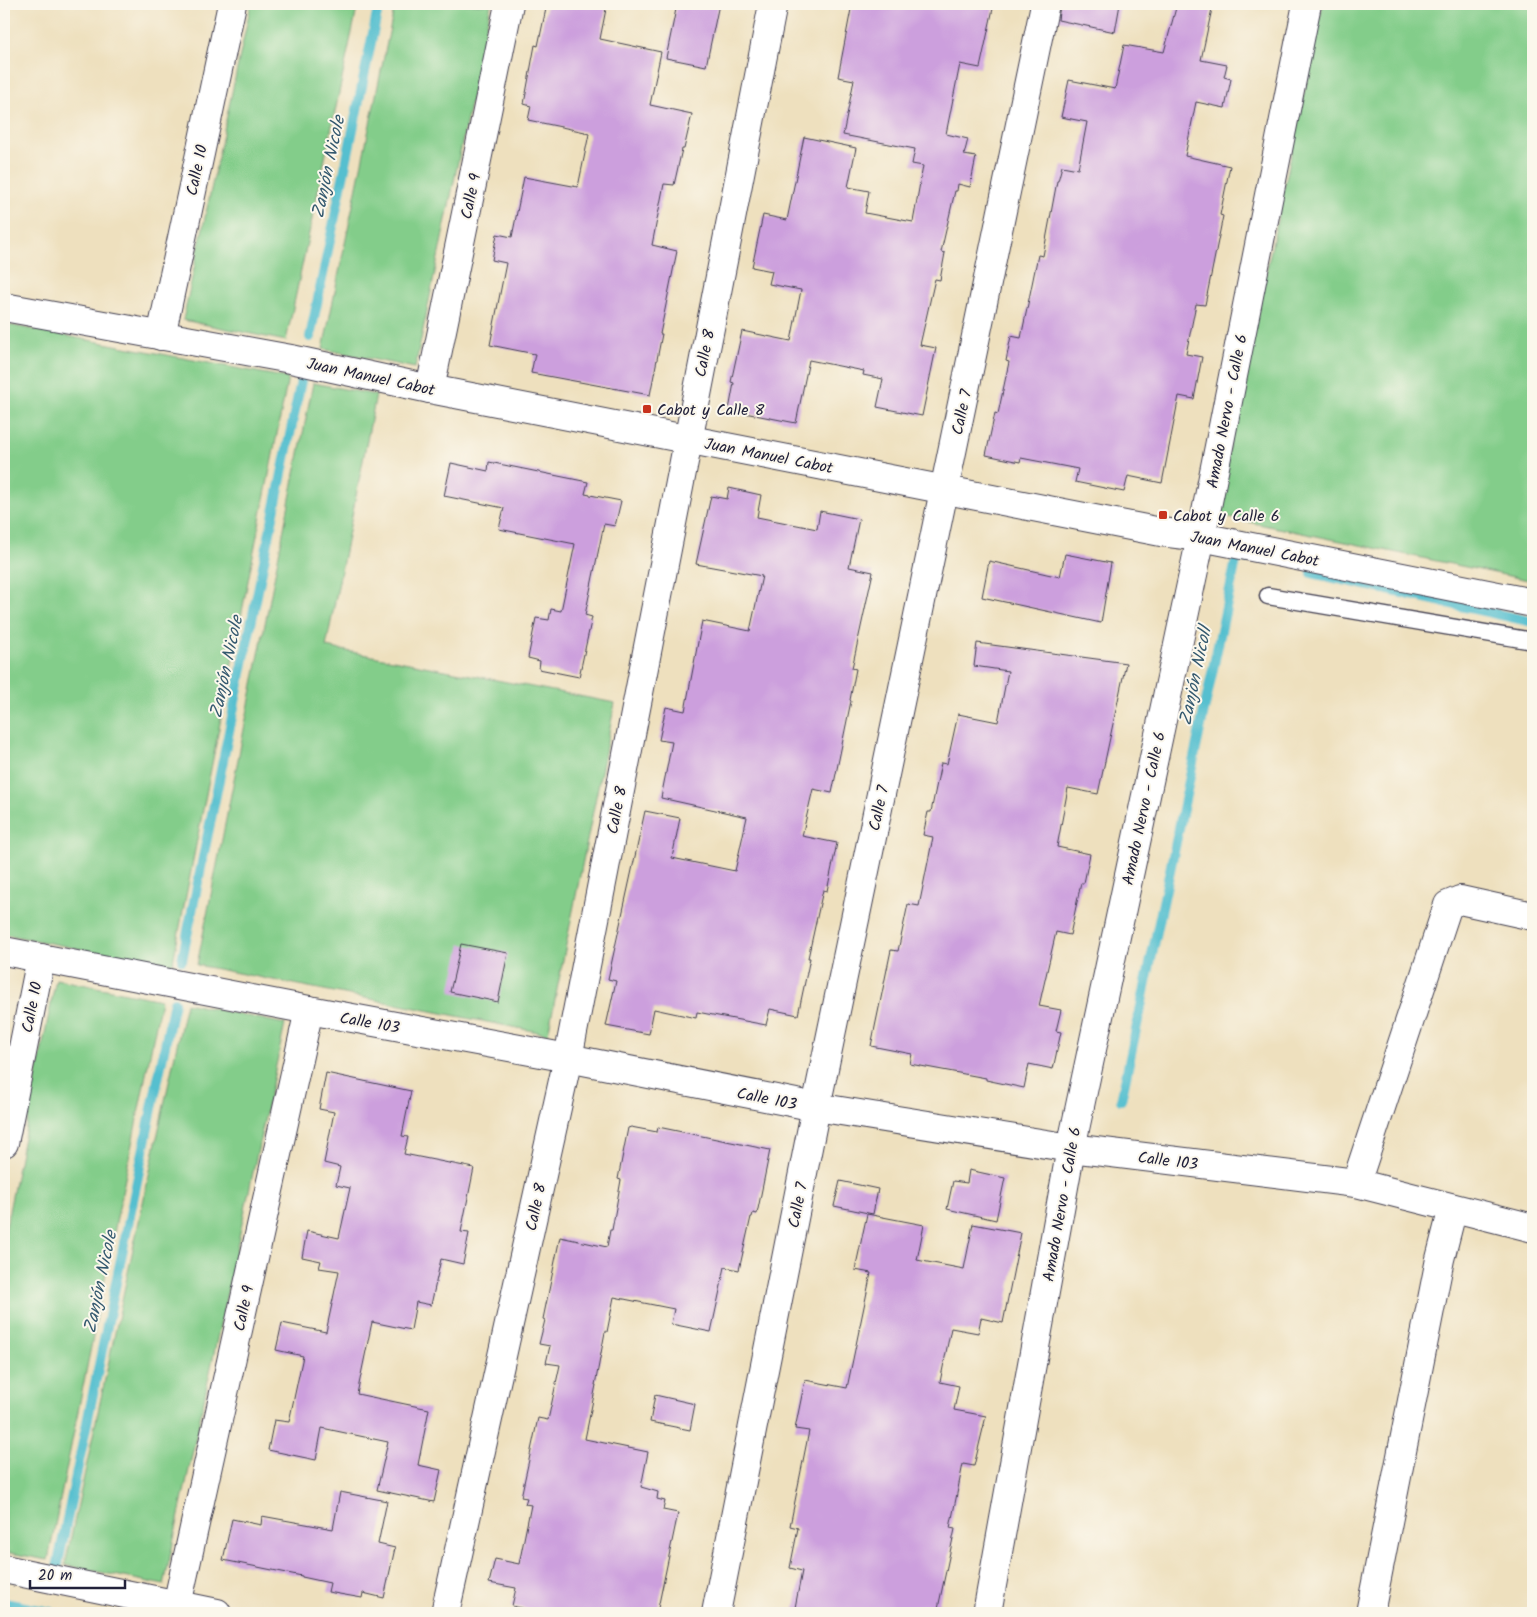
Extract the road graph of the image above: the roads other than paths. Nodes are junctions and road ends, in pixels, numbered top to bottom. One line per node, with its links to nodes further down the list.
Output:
1 (232, 4): 7 (street, Calle 10)
2 (509, 4): 8 (street, Calle 9)
3 (773, 4): 9 (street, Calle 8)
4 (1045, 4): 10 (street, Calle 7)
5 (1307, 4): 11 (street, Amado Nervo - Calle 6)
6 (4, 307): 7 (street, Juan Manuel Cabot)
7 (161, 336): 8 (street, Juan Manuel Cabot)
8 (430, 389): 9 (street, Juan Manuel Cabot)
9 (687, 439): 10 (street, Juan Manuel Cabot); 19 (street, Calle 8)
10 (945, 489): 11 (street, Juan Manuel Cabot); 20 (street, Calle 7)
11 (1201, 537): 13 (street, Juan Manuel Cabot); 22 (street, Amado Nervo - Calle 6)
12 (1268, 596): 14 (lane)
13 (1533, 603)
14 (1533, 641)
15 (1533, 916): 23 (street)
16 (4, 952): 17 (street, Calle 103)
17 (41, 958): 18 (street, Calle 103); 21 (street, Calle 10)
18 (308, 1010): 19 (street, Calle 103); 27 (street, Calle 9)
19 (568, 1058): 20 (street, Calle 103); 29 (street, Calle 8)
20 (816, 1108): 22 (street, Calle 103); 30 (street, Calle 7)
21 (4, 1143)
22 (1071, 1148): 23 (street, Calle 103); 31 (street, Amado Nervo - Calle 6)
23 (1356, 1183): 24 (street, Calle 103)
24 (1453, 1208): 25 (street, Calle 103); 32 (street)
25 (1533, 1228)
26 (4, 1570): 27 (street)
27 (177, 1605): 28 (street)
28 (217, 1613)
29 (445, 1613)
30 (716, 1613)
31 (987, 1613)
32 (1370, 1613)

